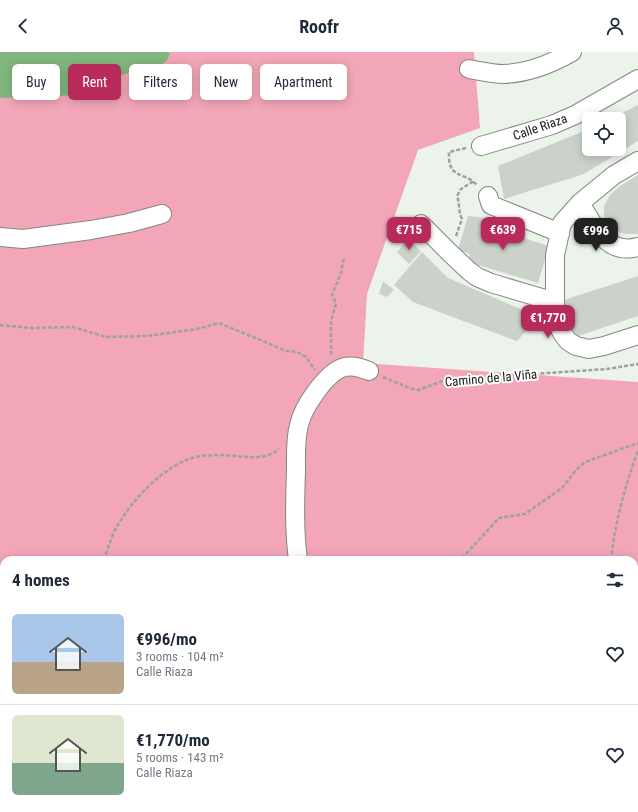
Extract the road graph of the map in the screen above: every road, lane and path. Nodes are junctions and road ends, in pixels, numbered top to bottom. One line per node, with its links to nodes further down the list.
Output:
1 (572, 52): 2 (street)
2 (469, 69)
3 (638, 79): 4 (street, Calle Riaza)
4 (474, 147): 6 (path)
5 (638, 160): 8 (street)
6 (474, 181): 7 (path); 14 (path)
7 (488, 196): 11 (street)
8 (580, 203): 11 (street); 13 (street)
9 (162, 214): 12 (street)
10 (421, 224): 14 (street)
11 (560, 233): 16 (street)
12 (0, 237)
13 (638, 247)
14 (450, 253): 16 (street)
15 (344, 257): 21 (path)
16 (555, 302): 18 (street)
17 (0, 325): 21 (path)
18 (638, 335)
19 (638, 364): 20 (path, Camino de la Viña)
20 (370, 371): 21 (street)
21 (328, 379): 22 (street)
22 (297, 432): 25 (path); 26 (street)
23 (638, 443): 27 (path)
24 (638, 452): 28 (path)
25 (106, 556)
26 (298, 556)
27 (464, 556)
28 (612, 556)

